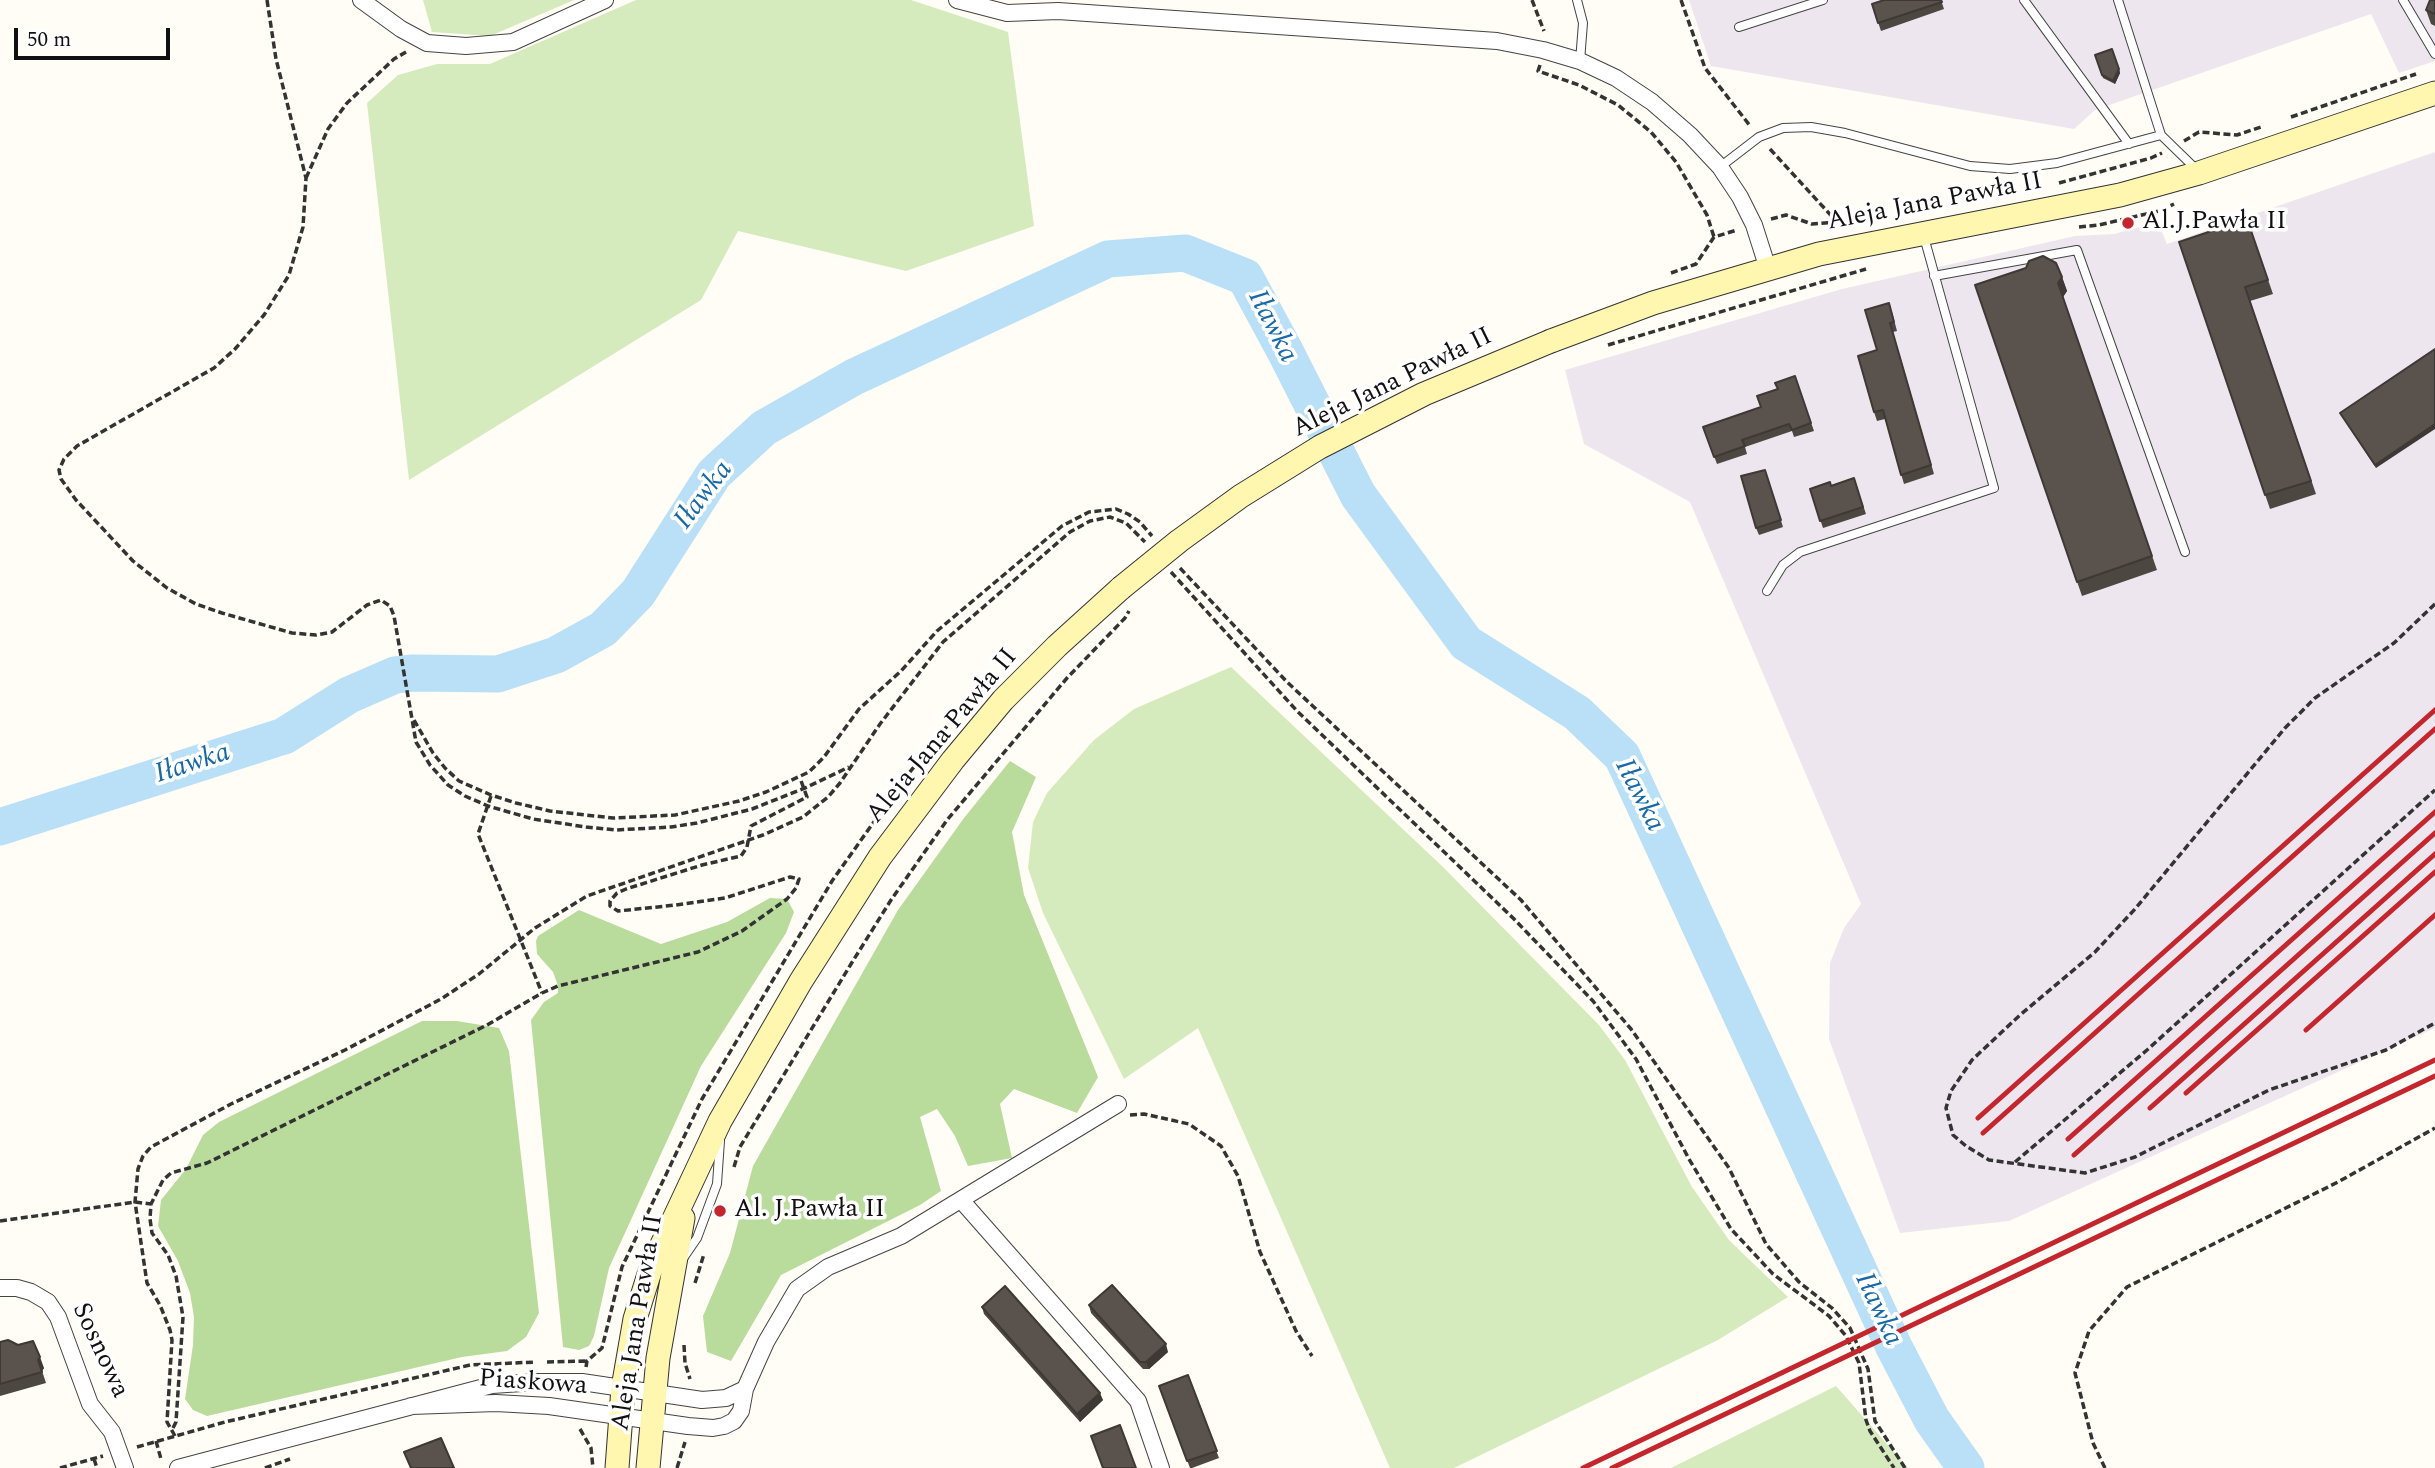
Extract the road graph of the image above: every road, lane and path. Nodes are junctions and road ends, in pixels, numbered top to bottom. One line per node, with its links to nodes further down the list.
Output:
1 (267, 0): 27 (path)
2 (361, 0): 13 (street)
3 (606, 0): 13 (street)
4 (957, 0): 14 (street)
5 (1532, 0): 14 (path)
6 (1577, 0): 16 (lane)
7 (1681, 0): 22 (path)
8 (1823, 0): 12 (lane)
9 (2024, 0): 23 (lane)
10 (2118, 0): 21 (lane)
11 (2403, 0): 15 (lane)
12 (1739, 27)
13 (427, 43): 27 (path)
14 (1544, 50): 16 (street); 33 (path)
15 (2435, 54)
16 (1580, 61): 25 (street)
17 (2422, 72): 19 (path)
18 (2435, 93): 26 (main road, Aleja Jana Pawła II)
19 (2282, 120)
20 (2271, 124): 24 (path)
21 (2161, 135): 23 (lane); 24 (lane)
22 (1759, 137): 23 (lane); 25 (lane); 30 (path)
23 (2129, 144)
24 (2173, 147): 26 (lane); 28 (path)
25 (1720, 167): 31 (street)
26 (2199, 173): 32 (main road, Aleja Jana Pawła II)
27 (306, 178): 45 (path)
28 (2047, 186)
29 (1874, 219): 30 (path)
30 (1836, 222): 31 (path)
31 (1754, 225): 33 (path); 34 (street)
32 (1923, 234): 34 (main road, Aleja Jana Pawła II); 36 (lane)
33 (1714, 237): 35 (path)
34 (1769, 269): 43 (main road, Aleja Jana Pawła II, bridge)
35 (1662, 276)
36 (1934, 276): 39 (lane); 42 (lane)
37 (1155, 539): 47 (path)
38 (1148, 545): 46 (path)
39 (2185, 552)
40 (1172, 559): 101 (path)
41 (1166, 566): 100 (path)
42 (1768, 591)
43 (1127, 595): 58 (main road, Aleja Jana Pawła II); 61 (path)
44 (2435, 604): 60 (path)
45 (414, 720): 50 (path); 51 (path)
46 (851, 766): 48 (path); 52 (path)
47 (800, 778): 48 (path); 50 (path)
48 (805, 789): 51 (path); 52 (path)
49 (2435, 790): 60 (path)
50 (491, 795): 51 (path)
51 (488, 806): 53 (path)
52 (748, 840): 53 (path); 54 (path)
53 (522, 939): 54 (path); 64 (path)
54 (542, 993): 65 (path)
55 (2435, 1023): 60 (path)
56 (1118, 1104): 57 (street, Piaskowa)
57 (1093, 1119): 63 (street, Piaskowa); 72 (path)
58 (720, 1121): 62 (main road, Aleja Jana Pawła II); 68 (lane)
59 (2435, 1128): 102 (path)
60 (2013, 1164)
61 (732, 1172)
62 (689, 1186): 68 (main road, Aleja Jana Pawła II); 75 (main road, Aleja Jana Pawła II)
63 (961, 1200): 76 (street, Piaskowa); 99 (street)
64 (135, 1202): 65 (path); 66 (path); 82 (path)
65 (151, 1204): 82 (path)
66 (0, 1221)
67 (708, 1243): 70 (path)
68 (673, 1273): 77 (main road, Aleja Jana Pawła II)
69 (0, 1288): 86 (street, Sosnowa)
70 (692, 1294)
71 (684, 1341): 74 (path)
72 (1312, 1356)
73 (587, 1361): 84 (path)
74 (692, 1385)
75 (622, 1388): 77 (street, Piaskowa); 78 (street, Piaskowa); 79 (main road, Aleja Jana Pawła II)
76 (746, 1389): 77 (street, Piaskowa); 80 (street, Piaskowa)
77 (653, 1393): 80 (main road, Aleja Jana Pawła II)
78 (411, 1406): 79 (street, Piaskowa); 93 (street, Piaskowa)
79 (619, 1417): 80 (street, Piaskowa); 96 (main road, Aleja Jana Pawła II)
80 (651, 1421): 97 (main road, Aleja Jana Pawła II)
81 (577, 1423): 95 (path)
82 (173, 1428): 84 (path)
83 (687, 1435): 98 (path)
84 (175, 1436): 85 (path)
85 (156, 1441): 86 (path); 92 (path)
86 (120, 1452): 88 (path); 91 (street, Sosnowa)
87 (300, 1456): 94 (path)
88 (94, 1459): 89 (path); 90 (path)
89 (60, 1468)
90 (97, 1468)
91 (125, 1468)
92 (163, 1468)
93 (178, 1468)
94 (265, 1468)
95 (593, 1468)
96 (618, 1468)
97 (648, 1468)
98 (677, 1468)
99 (1161, 1468)
100 (1894, 1468)
101 (1905, 1468)
102 (2105, 1468)

